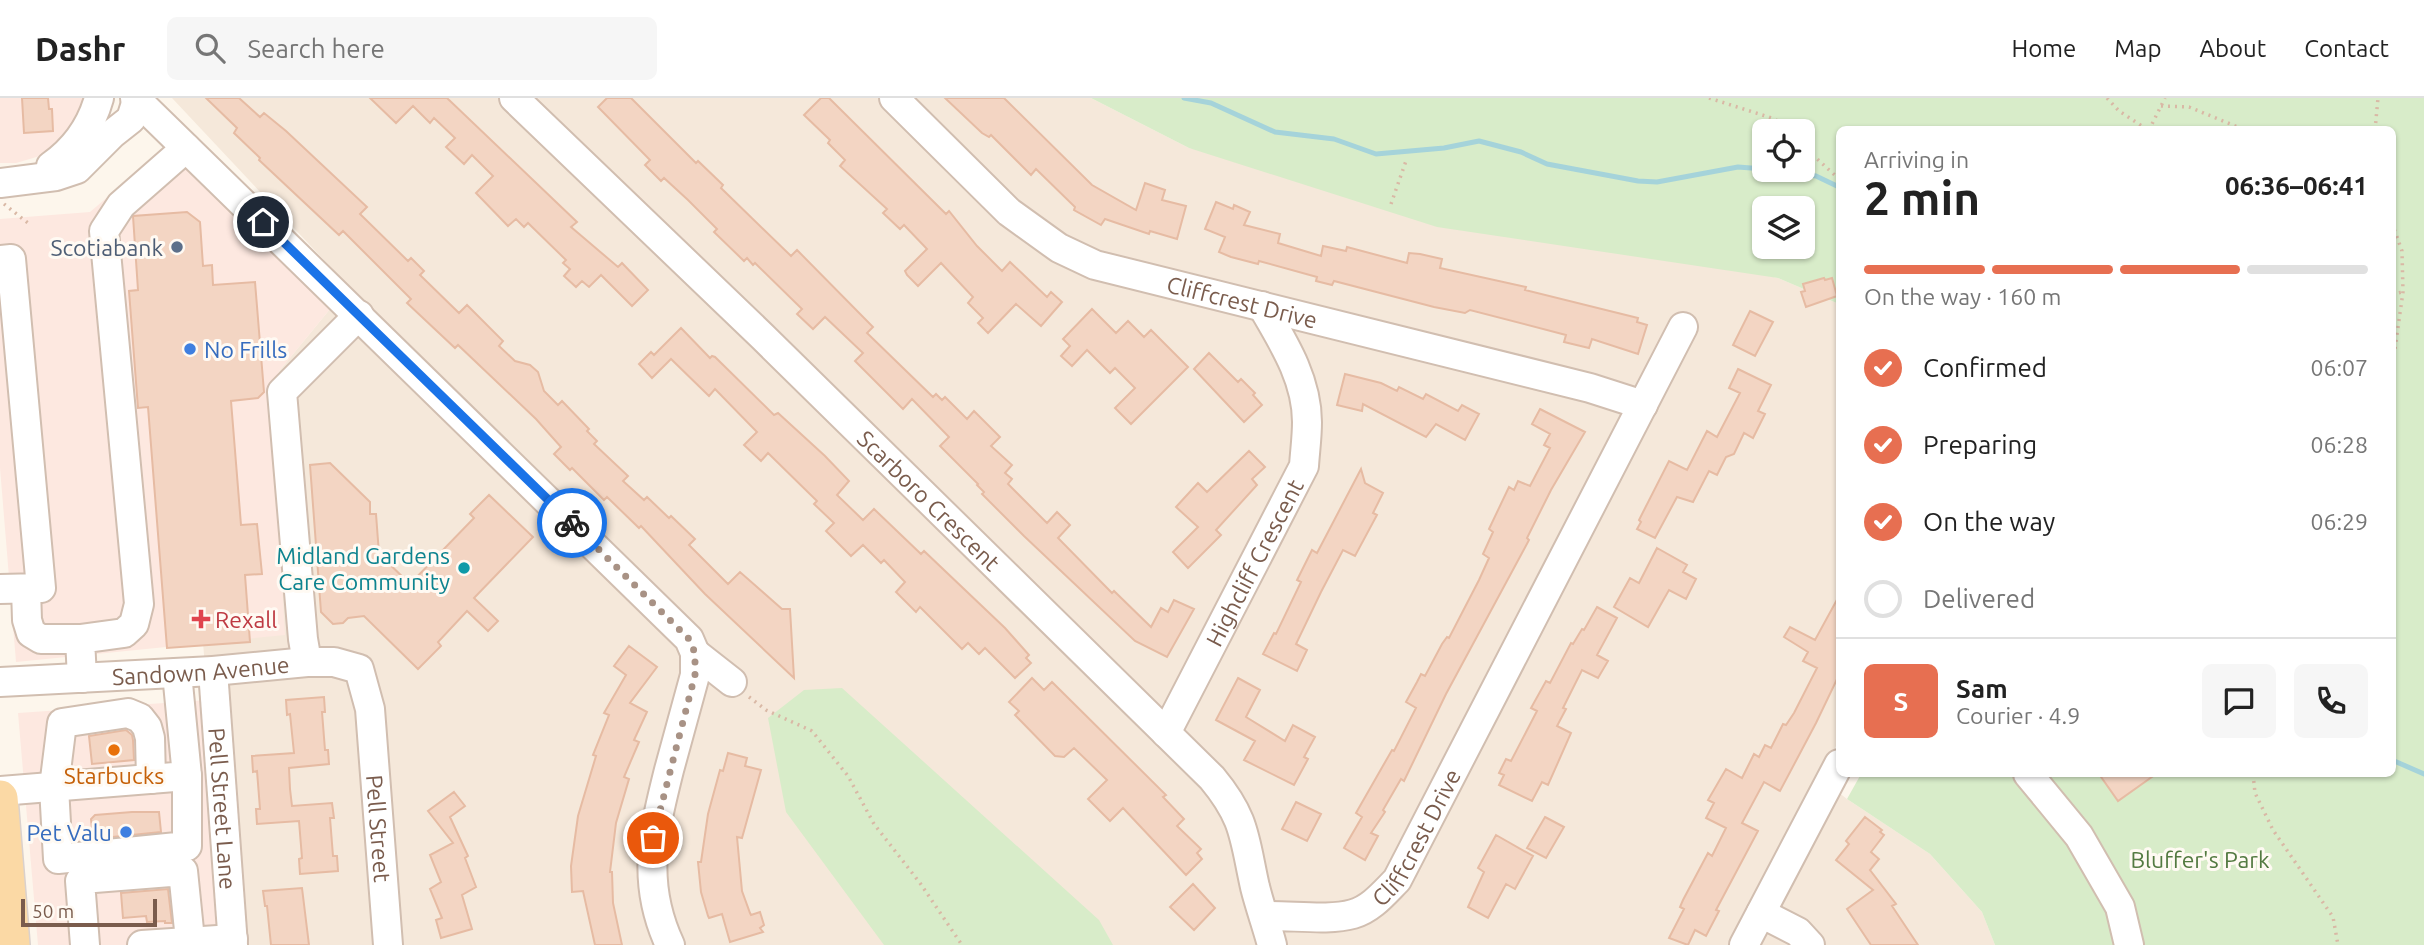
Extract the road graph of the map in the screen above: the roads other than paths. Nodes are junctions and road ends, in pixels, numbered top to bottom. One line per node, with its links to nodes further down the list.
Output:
1 (99, 98): 6 (street)
2 (514, 98): 23 (street, Scarboro Crescent)
3 (894, 98): 9 (street, Cliffcrest Drive)
4 (136, 99): 5 (street); 6 (street)
5 (186, 148): 10 (street); 14 (street)
6 (28, 181): 7 (street)
7 (0, 183)
8 (0, 260): 13 (street)
9 (1262, 306): 12 (street, Cliffcrest Drive); 23 (street, Highcliff Crescent)
10 (359, 315): 15 (street); 16 (street)
11 (1683, 327): 12 (street, Cliffcrest Drive)
12 (1643, 405): 32 (street, Cliffcrest Drive)
13 (13, 589): 14 (street)
14 (80, 639): 19 (street)
15 (695, 653): 21 (street); 39 (street)
16 (307, 662): 17 (street, Sandown Avenue); 22 (street, Sandown Avenue)
17 (213, 671): 18 (street, Sandown Avenue); 34 (street, Pell Street Lane)
18 (177, 673): 19 (street, Sandown Avenue); 25 (street)
19 (82, 678): 20 (street, Sandown Avenue)
20 (0, 682)
21 (732, 682)
22 (370, 709): 38 (street, Pell Street)
23 (1166, 733): 32 (street, Scarboro Crescent)
24 (1836, 770): 31 (street)
25 (187, 776): 27 (street); 28 (street)
26 (2030, 777): 43 (street)
27 (151, 779): 28 (street); 28 (street)
28 (54, 787): 29 (street)
29 (0, 791)
30 (0, 798): 35 (main road)
31 (1761, 913): 41 (street); 42 (street)
32 (1264, 916): 40 (street, Scarboro Crescent)
33 (190, 940): 34 (street); 36 (street); 37 (street)
34 (233, 942)
35 (12, 945)
36 (85, 945)
37 (142, 945)
38 (388, 945)
39 (670, 945)
40 (1272, 945)
41 (1744, 945)
42 (1810, 945)
43 (2129, 945)

